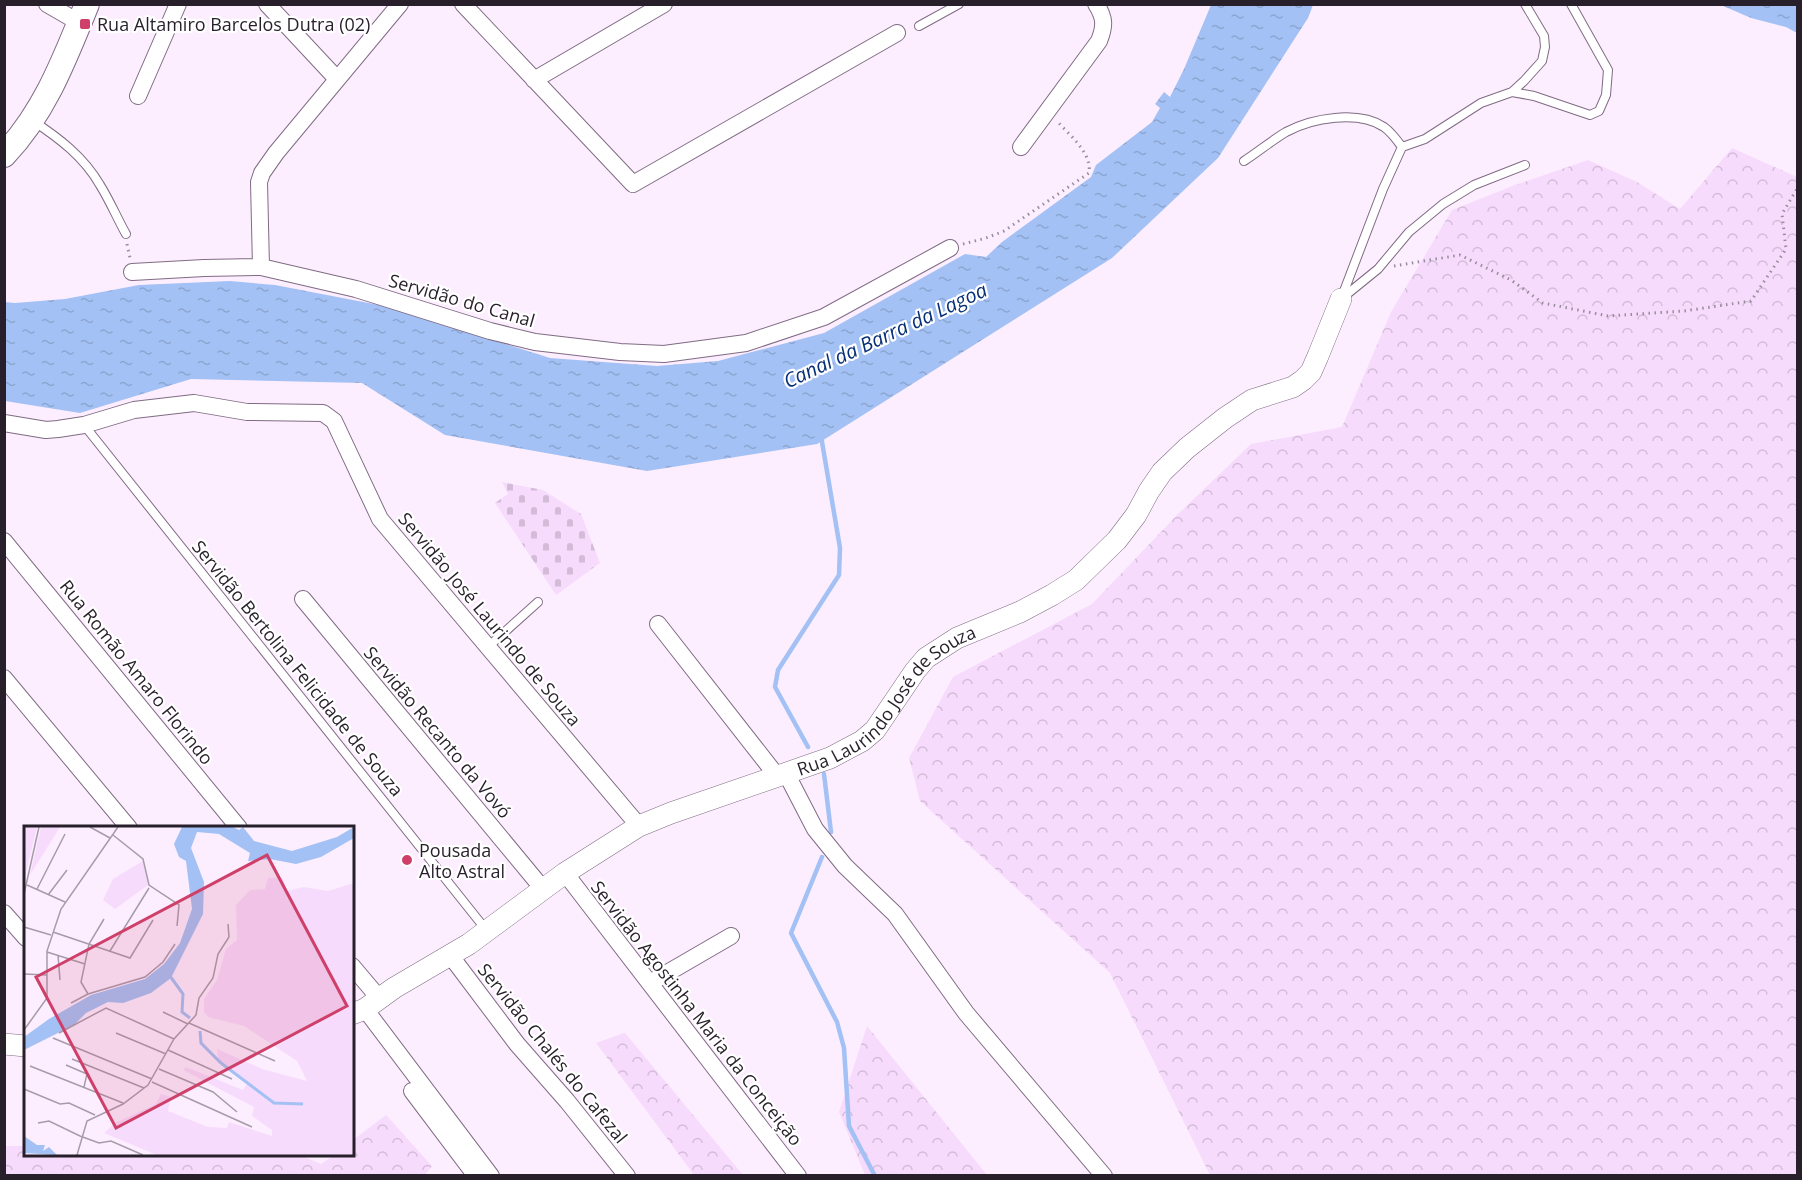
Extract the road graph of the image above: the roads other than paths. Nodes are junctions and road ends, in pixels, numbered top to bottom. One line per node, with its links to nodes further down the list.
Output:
1 (47, 4): 11 (street)
2 (178, 4): 17 (street)
3 (267, 4): 14 (street)
4 (399, 4): 14 (street)
5 (463, 4): 15 (street)
6 (664, 4): 15 (street)
7 (959, 4): 12 (lane)
8 (1096, 4): 19 (street)
9 (1526, 4): 16 (lane)
10 (1571, 4): 16 (lane)
11 (84, 14): 18 (main road)
12 (919, 26)
13 (897, 33): 15 (street)
14 (338, 79): 26 (street)
15 (534, 80)
16 (1512, 92): 20 (lane)
17 (138, 96)
18 (33, 121): 21 (main road); 24 (lane)
19 (1021, 147)
20 (1402, 147): 22 (lane); 28 (lane)
21 (4, 155)
22 (1244, 161)
23 (1525, 165): 28 (lane)
24 (126, 234)
25 (950, 248): 26 (street, Servidão do Canal)
26 (261, 267): 27 (street, Servidão do Canal)
27 (132, 272)
28 (1341, 299): 37 (street, Rua Laurindo José de Souza)
29 (4, 423): 30 (street)
30 (84, 425): 35 (street, Servidão José Laurindo de Souza); 44 (lane, Servidão Bertolina Felicidade de Souza)
31 (4, 541): 39 (street, Rua Romão Amaro Florindo)
32 (303, 599): 42 (street, Servidão Recanto da Vovó)
33 (538, 602): 35 (lane)
34 (658, 624): 37 (street)
35 (489, 646): 40 (street, Servidão José Laurindo de Souza)
36 (4, 678): 38 (street)
37 (782, 774): 40 (street, Rua Laurindo José de Souza); 57 (street)
38 (127, 826)
39 (237, 826)
40 (639, 826): 41 (street, Rua Laurindo José de Souza)
41 (566, 873): 42 (street, Rua Laurindo José de Souza); 49 (street, Servidão Agostinha Maria da Conceição)
42 (543, 889): 44 (street, Rua Laurindo José de Souza)
43 (4, 913): 45 (street)
44 (487, 931): 47 (street, Rua Laurindo José de Souza)
45 (24, 934)
46 (732, 936): 49 (street)
47 (450, 955): 50 (street, Rua Laurindo José de Souza); 55 (street, Servidão Chalés do Cafezal)
48 (354, 975): 50 (street)
49 (650, 983): 56 (street, Servidão Agostinha Maria da Conceição)
50 (362, 1009): 53 (street); 54 (street)
51 (4, 1044): 52 (street)
52 (24, 1046)
53 (476, 1176)
54 (491, 1176)
55 (627, 1176)
56 (798, 1176)
57 (1104, 1176)

